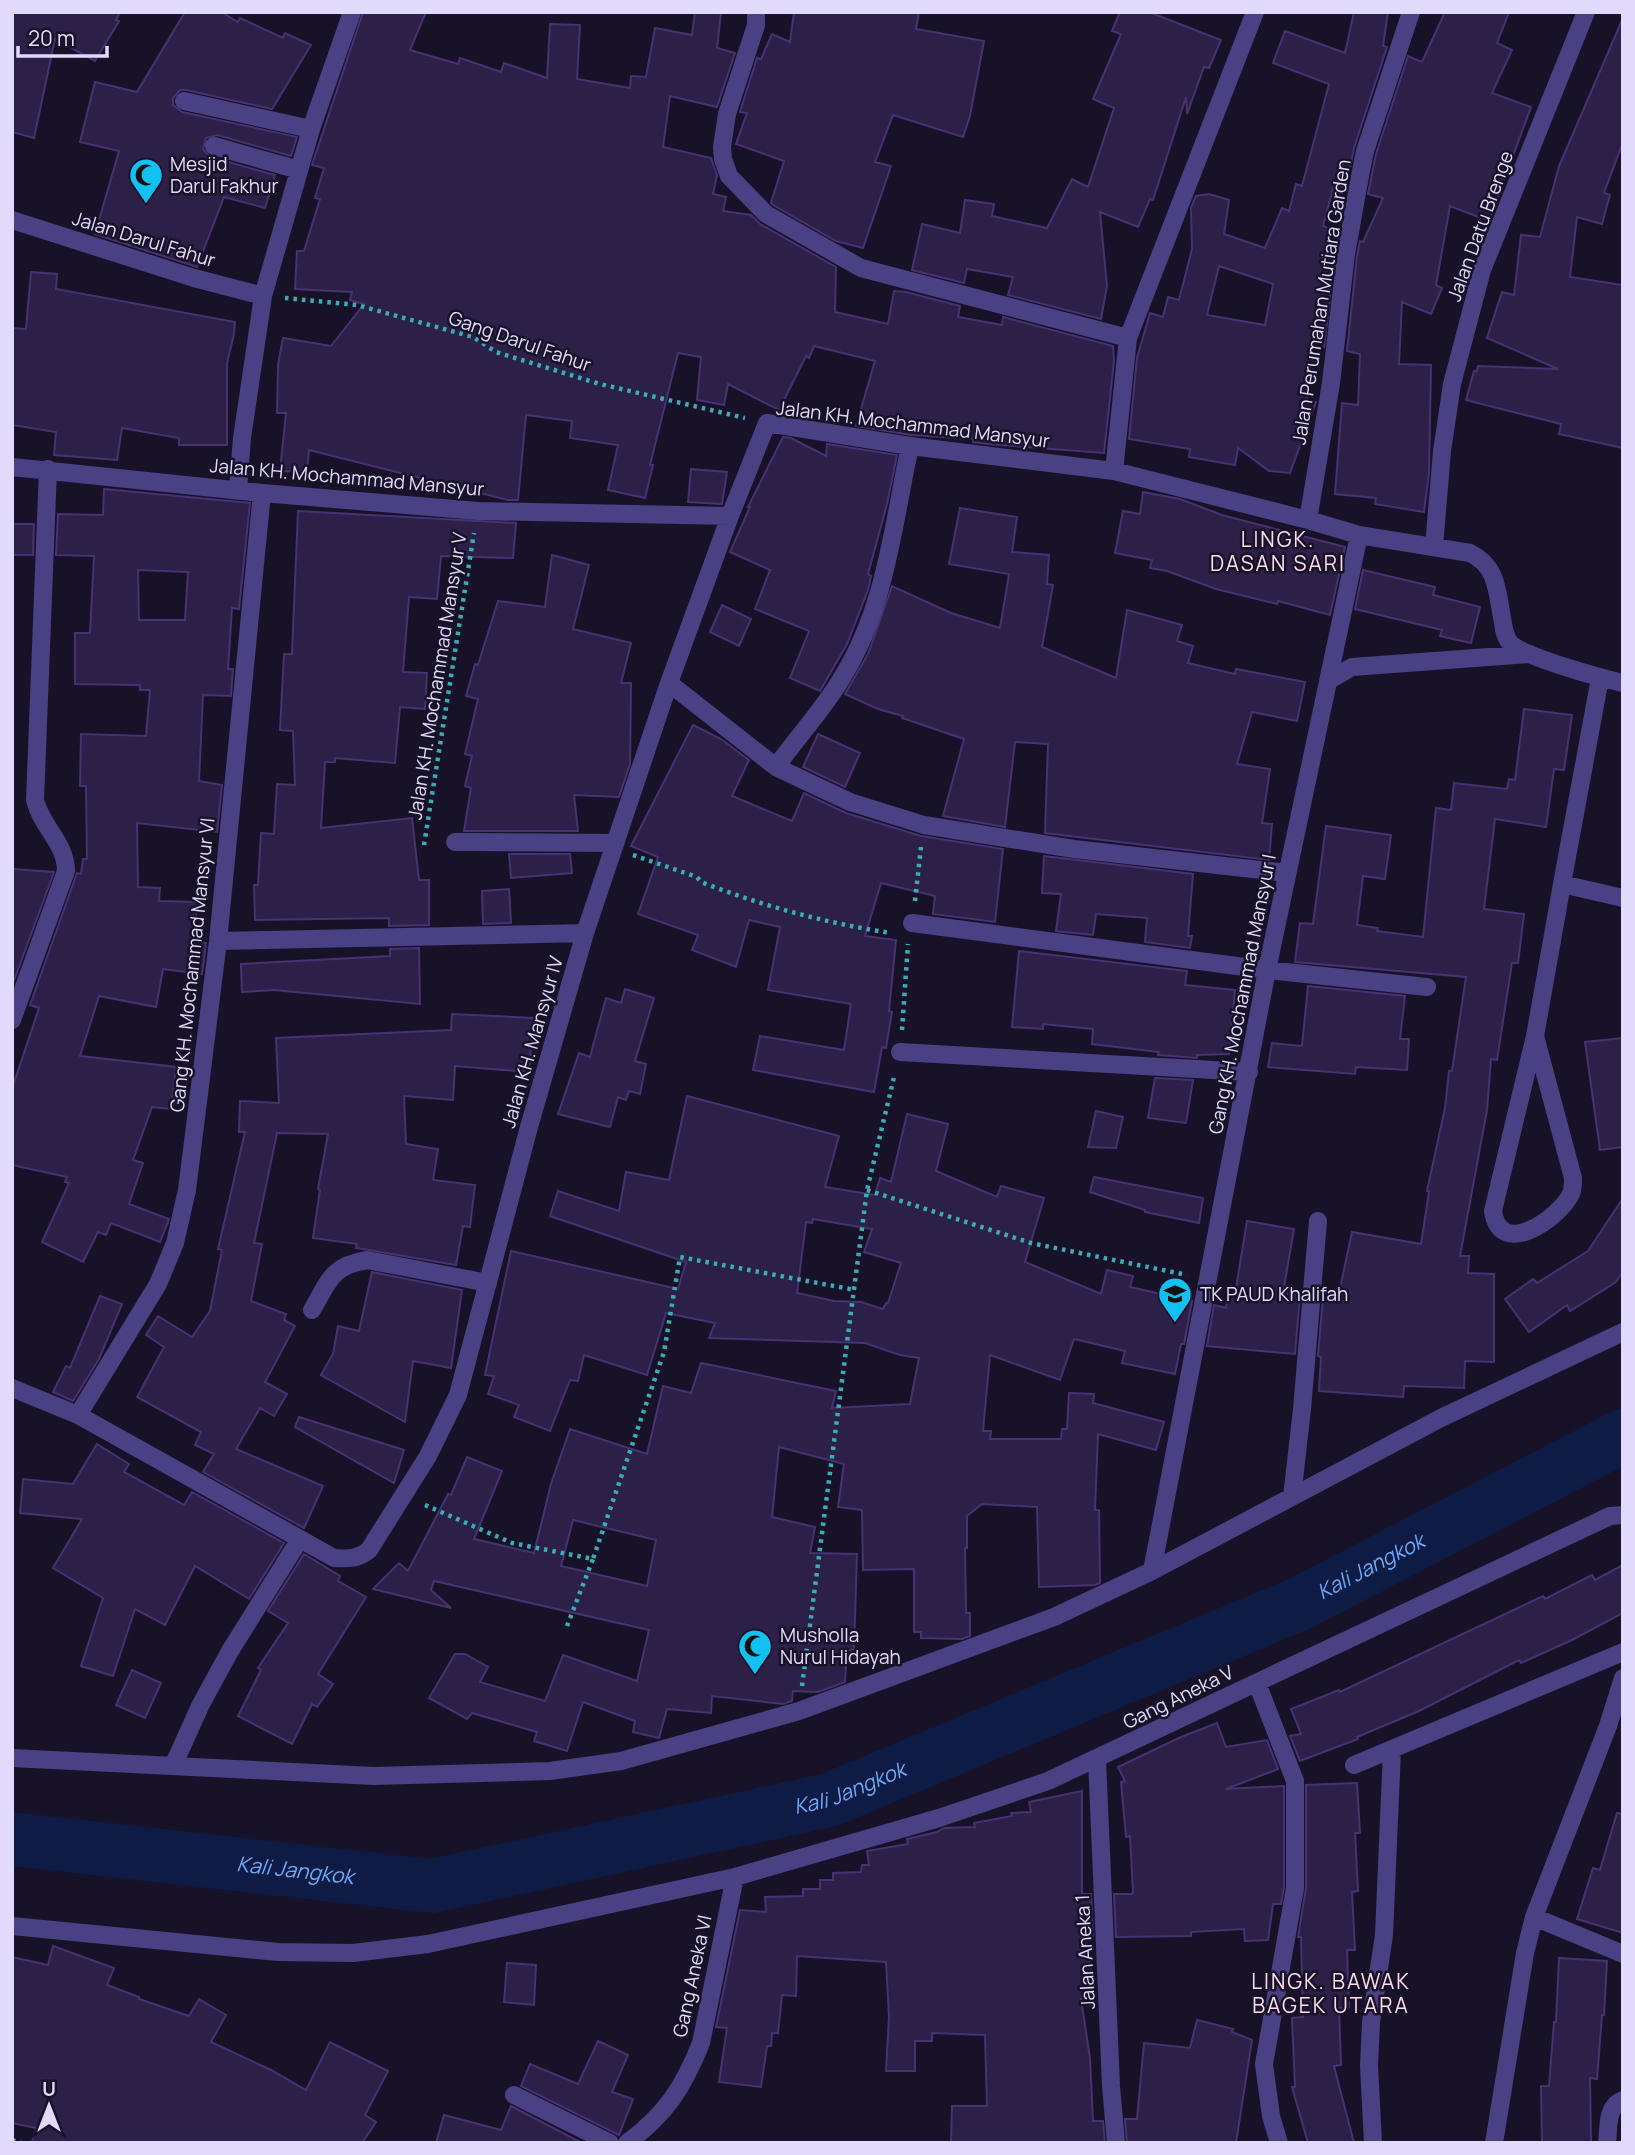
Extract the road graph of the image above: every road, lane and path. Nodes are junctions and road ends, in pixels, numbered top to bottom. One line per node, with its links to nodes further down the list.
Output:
1 (352, 12): 7 (street)
2 (756, 12): 12 (street)
3 (1255, 12): 12 (street)
4 (1411, 12): 22 (street, Jalan Perumahan Mutiara Garden)
5 (1586, 12): 24 (street, Jalan Datu Brenge)
6 (184, 101): 7 (street)
7 (311, 129): 9 (street)
8 (214, 146): 9 (street)
9 (299, 170): 11 (street)
10 (12, 220): 11 (street, Jalan Darul Fahur)
11 (263, 296): 13 (path, Gang Darul Fahur); 18 (street)
12 (1128, 338): 17 (street)
13 (767, 423): 14 (street, Jalan KH. Mochammad Mansyur); 21 (street, Jalan KH. Mochammad Mansyur)
14 (910, 446): 17 (street, Jalan KH. Mochammad Mansyur); 30 (street)
15 (12, 467): 16 (street, Jalan KH. Mochammad Mansyur)
16 (48, 469): 18 (street, Jalan KH. Mochammad Mansyur); 43 (street)
17 (1114, 471): 22 (street, Jalan KH. Mochammad Mansyur)
18 (238, 489): 19 (street, Jalan KH. Mochammad Mansyur)
19 (262, 493): 20 (street, Jalan KH. Mochammad Mansyur); 40 (street, Gang KH. Mochammad Mansyur VI)
20 (478, 511): 21 (street, Jalan KH. Mochammad Mansyur); 33 (path, Jalan KH. Mochammad Mansyur V)
21 (730, 516): 28 (street, Jalan KH. Mansyur IV)
22 (1308, 520): 23 (street, Jalan KH. Mochammad Mansyur)
23 (1359, 536): 24 (street, Jalan KH. Mochammad Mansyur); 27 (street, Gang KH. Mochammad Mansyur I)
24 (1434, 546): 25 (street, Jalan KH. Mochammad Mansyur)
25 (1532, 654): 26 (street, Jalan KH. Mochammad Mansyur); 27 (street)
26 (1600, 678): 29 (street, Jalan KH. Mochammad Mansyur); 36 (street)
27 (1328, 681): 35 (street, Gang KH. Mochammad Mansyur I)
28 (669, 683): 30 (street); 34 (street, Jalan KH. Mansyur IV)
29 (1623, 683)
30 (776, 767): 31 (street)
31 (924, 825): 35 (street); 38 (path)
32 (455, 842): 34 (street)
33 (424, 845)
34 (614, 845): 38 (path); 39 (street, Jalan KH. Mansyur IV)
35 (1287, 873): 41 (street, Gang KH. Mochammad Mansyur I)
36 (1562, 884): 37 (street); 44 (street)
37 (1623, 898)
38 (911, 930): 41 (street); 45 (path)
39 (585, 933): 40 (street); 50 (street, Jalan KH. Mansyur IV)
40 (218, 941): 55 (street, Gang KH. Mochammad Mansyur VI)
41 (1267, 970): 42 (street); 46 (street, Gang KH. Mochammad Mansyur I)
42 (1427, 987)
43 (14, 1010)
44 (1535, 1036): 44 (street)
45 (900, 1052): 46 (street); 47 (path)
46 (1249, 1072): 49 (street, Gang KH. Mochammad Mansyur I)
47 (867, 1190): 49 (path); 51 (path)
48 (1318, 1221): 57 (street)
49 (1207, 1279): 61 (street, Gang KH. Mochammad Mansyur I)
50 (488, 1283): 52 (street); 56 (street, Jalan KH. Mansyur IV)
51 (855, 1290): 60 (path); 66 (path)
52 (312, 1310)
53 (1623, 1332): 57 (street)
54 (12, 1388): 55 (street)
55 (78, 1415): 59 (street)
56 (404, 1495): 59 (street, Jalan KH. Mansyur IV); 60 (path)
57 (1292, 1497): 61 (street)
58 (1623, 1515): 65 (street, Gang Aneka V)
59 (300, 1539): 71 (street)
60 (593, 1559): 62 (path)
61 (1152, 1571): 66 (street)
62 (567, 1626)
63 (1623, 1653): 67 (street)
64 (1623, 1678): 73 (street)
65 (1257, 1683): 69 (street, Gang Aneka V); 83 (street)
66 (799, 1711): 71 (street)
67 (1392, 1751): 70 (street); 84 (street)
68 (12, 1758): 71 (street)
69 (1097, 1759): 72 (street, Gang Aneka V); 82 (street, Jalan Aneka 1)
70 (1354, 1765)
71 (173, 1766)
72 (735, 1877): 74 (street, Gang Aneka V); 81 (street, Gang Aneka VI)
73 (1534, 1917): 75 (street); 85 (street)
74 (12, 1926)
75 (1623, 1954)
76 (514, 2095): 80 (street)
77 (1623, 2100): 86 (street)
78 (12, 2140): 79 (path)
79 (20, 2143)
80 (610, 2143)
81 (627, 2143)
82 (1116, 2143)
83 (1279, 2143)
84 (1373, 2143)
85 (1494, 2143)
86 (1607, 2143)

